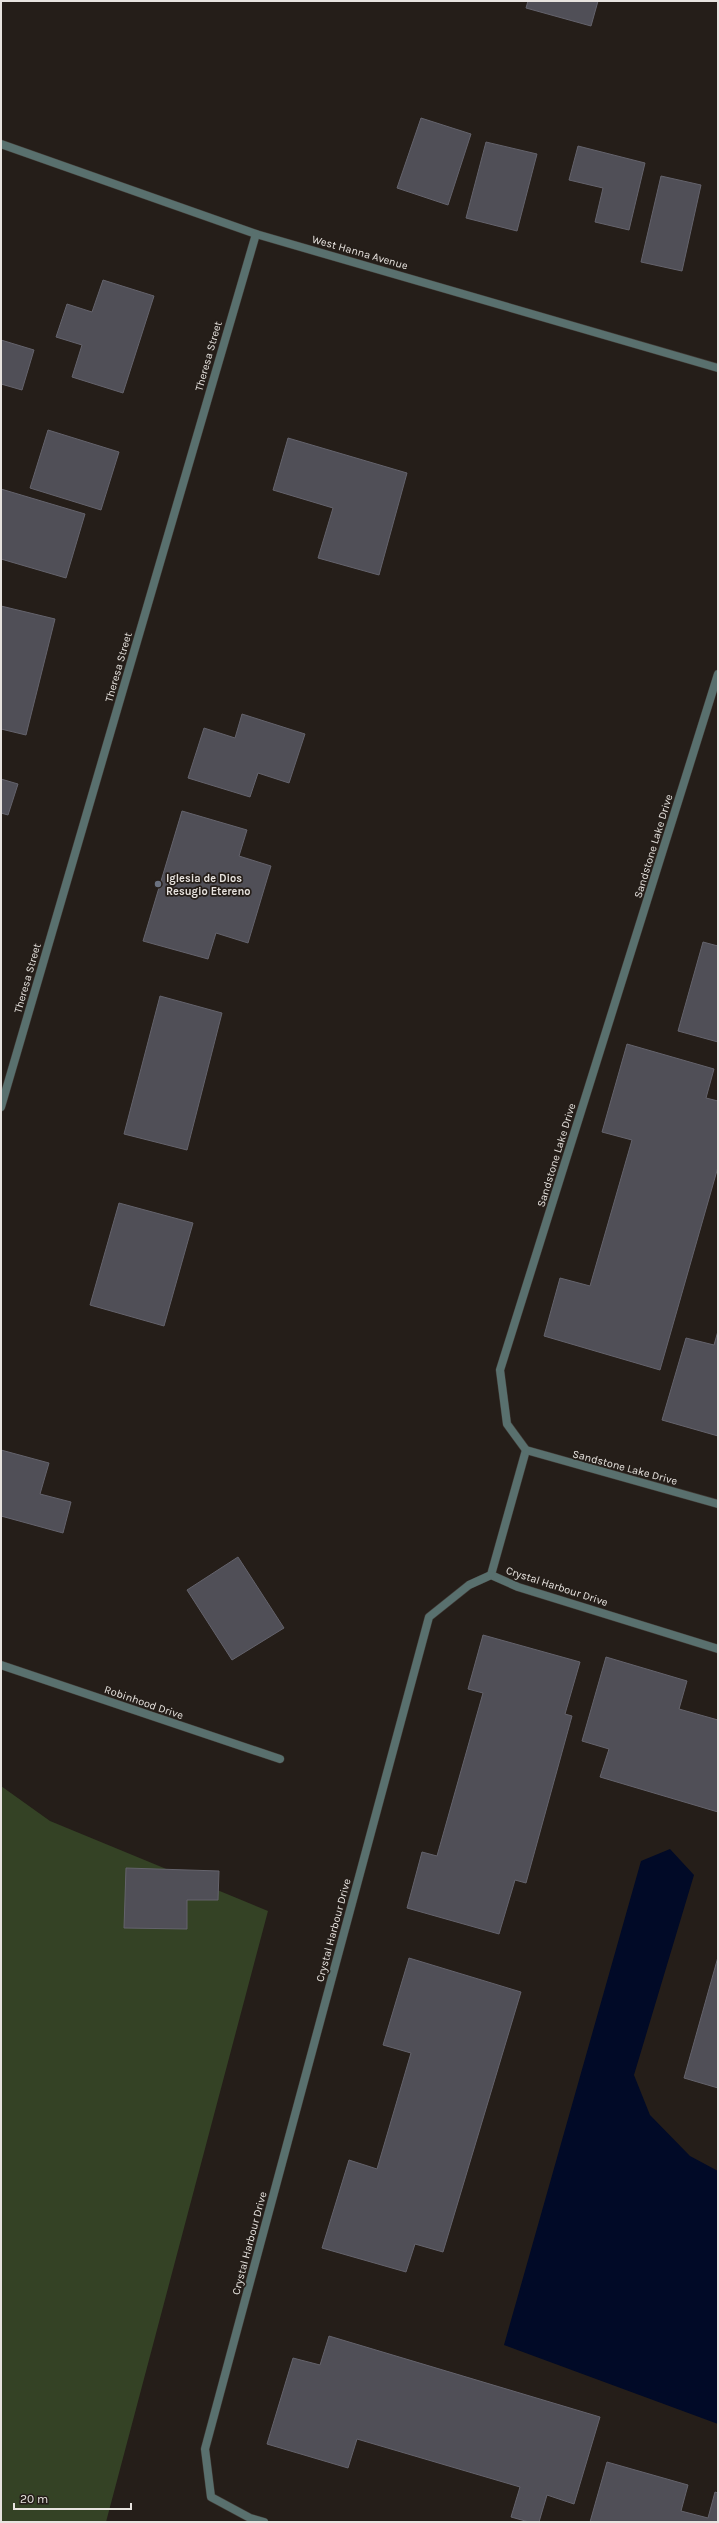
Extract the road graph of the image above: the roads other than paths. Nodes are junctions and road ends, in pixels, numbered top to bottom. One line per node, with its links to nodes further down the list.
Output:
1 (1, 144): 2 (street, West Hanna Avenue)
2 (256, 234): 3 (street, West Hanna Avenue); 5 (street, Theresa Street)
3 (718, 368)
4 (718, 674): 6 (street, Sandstone Lake Drive)
5 (1, 1107)
6 (526, 1450): 7 (street, Sandstone Lake Drive); 8 (street)
7 (718, 1504)
8 (491, 1575): 9 (street, Crystal Harbour Drive); 12 (street, Crystal Harbour Drive)
9 (718, 1648)
10 (1, 1665): 11 (street, Robinhood Drive)
11 (280, 1759)
12 (264, 2522)

